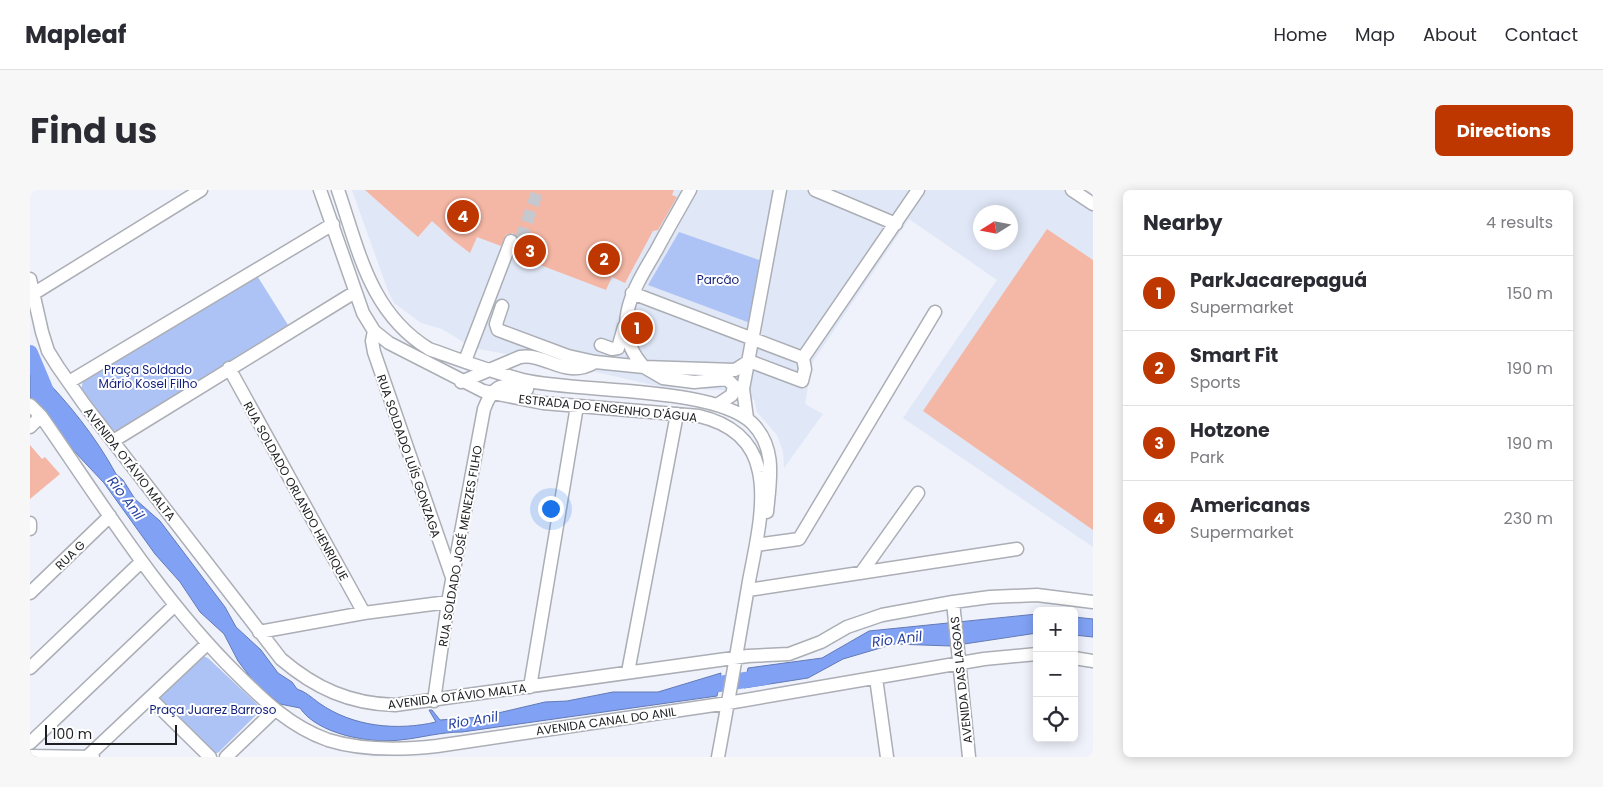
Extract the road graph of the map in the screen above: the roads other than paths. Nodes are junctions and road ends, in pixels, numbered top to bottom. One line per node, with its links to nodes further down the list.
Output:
1 (201, 190): 16 (street)
2 (320, 190): 10 (street, ESTRADA DO ENGENHO D'ÁGUA)
3 (338, 190): 26 (street, ESTRADA DO ENGENHO D'ÁGUA)
4 (690, 190): 15 (street)
5 (780, 190): 21 (street)
6 (815, 190): 11 (street)
7 (918, 190): 11 (street)
8 (1072, 190): 9 (street)
9 (1093, 204)
10 (333, 224): 14 (street, ESTRADA DO ENGENHO D'ÁGUA); 32 (street)
11 (896, 224): 24 (street)
12 (511, 242): 26 (street)
13 (30, 279): 16 (street, AVENIDA OTÁVIO MALTA)
14 (355, 292): 20 (street, ESTRADA DO ENGENHO D'ÁGUA); 29 (street)
15 (632, 293): 19 (street); 21 (street)
16 (34, 294): 32 (street, AVENIDA OTÁVIO MALTA)
17 (502, 306): 27 (street)
18 (935, 312): 48 (street)
19 (626, 315): 22 (street); 28 (street)
20 (374, 332): 33 (street, ESTRADA DO ENGENHO D'ÁGUA); 52 (street, RUA SOLDADO LUÍS GONZAGA)
21 (753, 338): 24 (street); 25 (street)
22 (601, 345)
23 (520, 357): 27 (street); 30 (street); 31 (street)
24 (802, 358): 25 (street)
25 (750, 361): 28 (street); 41 (street)
26 (464, 362): 30 (street, ESTRADA DO ENGENHO D'ÁGUA)
27 (596, 362): 28 (street)
28 (644, 366): 37 (street)
29 (229, 368): 43 (street); 59 (street, RUA SOLDADO ORLANDO HENRIQUE)
30 (489, 369): 31 (street, ESTRADA DO ENGENHO D'ÁGUA); 33 (street)
31 (523, 380): 34 (street, ESTRADA DO ENGENHO D'ÁGUA)
32 (69, 382): 43 (street, AVENIDA OTÁVIO MALTA)
33 (461, 382): 35 (street, ESTRADA DO ENGENHO D'ÁGUA)
34 (598, 390): 35 (street); 37 (street, ESTRADA DO ENGENHO D'ÁGUA)
35 (492, 393): 38 (street, ESTRADA DO ENGENHO D'ÁGUA); 52 (street, RUA SOLDADO JOSÉ MENEZES FILHO)
36 (30, 405): 40 (street, AVENIDA CANAL DO ANIL)
37 (717, 405): 41 (street, ESTRADA DO ENGENHO D'ÁGUA)
38 (577, 406): 39 (street, ESTRADA DO ENGENHO D'ÁGUA); 70 (street)
39 (677, 414): 48 (street, ESTRADA DO ENGENHO D'ÁGUA); 68 (street)
40 (41, 416): 42 (street); 45 (street, AVENIDA CANAL DO ANIL)
41 (747, 418): 48 (street, ESTRADA DO ENGENHO D'ÁGUA)
42 (30, 427)
43 (113, 442): 60 (street, AVENIDA OTÁVIO MALTA)
44 (918, 493): 51 (street)
45 (110, 516): 50 (street, AVENIDA CANAL DO ANIL); 54 (street, RUA G)
46 (30, 523): 47 (street)
47 (30, 529)
48 (756, 545): 53 (street, ESTRADA DO ENGENHO D'ÁGUA)
49 (1017, 549): 51 (street)
50 (141, 562): 58 (street, AVENIDA CANAL DO ANIL); 67 (street)
51 (861, 573): 53 (street)
52 (453, 580): 55 (street, RUA SOLDADO JOSÉ MENEZES FILHO)
53 (748, 590): 65 (street, ESTRADA DO ENGENHO D'ÁGUA)
54 (30, 594)
55 (448, 602): 59 (street); 73 (street, RUA SOLDADO JOSÉ MENEZES FILHO)
56 (954, 602): 57 (street, AVENIDA OTÁVIO MALTA); 63 (street, AVENIDA DAS LAGOAS); 65 (street, AVENIDA OTÁVIO MALTA)
57 (1093, 602)
58 (174, 606): 61 (street, AVENIDA CANAL DO ANIL); 75 (street)
59 (364, 613): 60 (street)
60 (259, 632): 73 (street, AVENIDA OTÁVIO MALTA)
61 (207, 644): 71 (street); 74 (street, AVENIDA CANAL DO ANIL)
62 (1033, 654): 63 (street, AVENIDA CANAL DO ANIL)
63 (958, 658): 69 (street, AVENIDA CANAL DO ANIL); 82 (street, AVENIDA DAS LAGOAS)
64 (1078, 659): 66 (street)
65 (736, 661): 68 (street, AVENIDA OTÁVIO MALTA); 72 (street, ESTRADA DO ENGENHO D'ÁGUA)
66 (1093, 661)
67 (30, 668)
68 (628, 672): 70 (street, AVENIDA OTÁVIO MALTA)
69 (876, 678): 72 (street, AVENIDA CANAL DO ANIL); 81 (street)
70 (530, 687): 73 (street, AVENIDA OTÁVIO MALTA)
71 (150, 698): 77 (street); 78 (street)
72 (729, 699): 74 (street, AVENIDA CANAL DO ANIL); 80 (street, ESTRADA DO ENGENHO D'ÁGUA)
73 (434, 701)
74 (274, 711): 79 (street)
75 (30, 744)
76 (30, 756): 77 (street)
77 (90, 756)
78 (210, 757)
79 (226, 757)
80 (718, 757)
81 (887, 757)
82 (969, 757)

